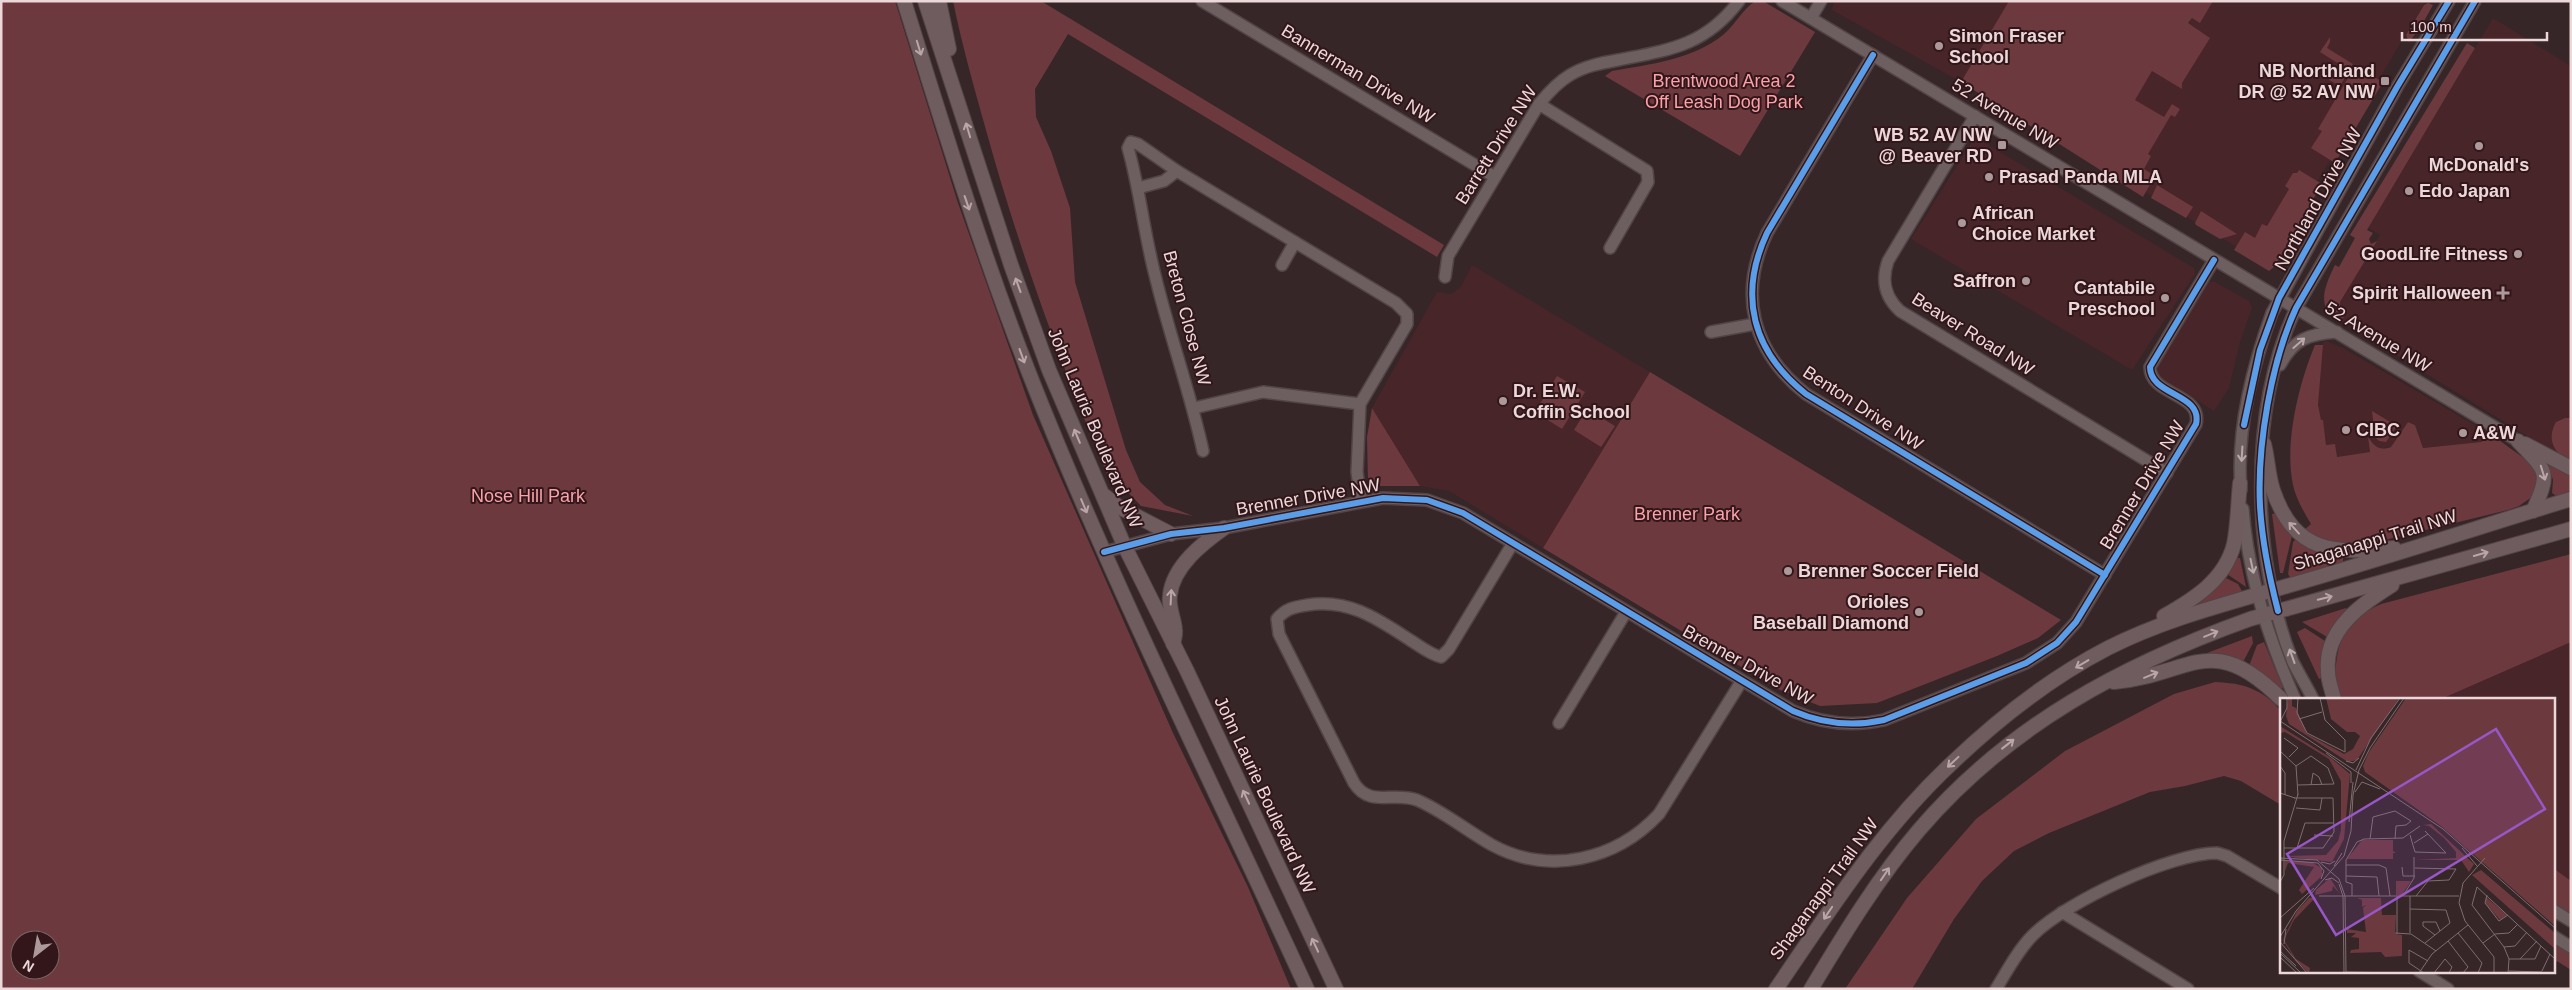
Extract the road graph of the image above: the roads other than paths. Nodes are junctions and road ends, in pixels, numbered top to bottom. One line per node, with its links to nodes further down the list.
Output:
1 (904, 1): 47 (main road, one-way to 47)
2 (925, 1): 12 (main road, John Laurie Boulevard NW)
3 (938, 1): 12 (main road)
4 (1202, 1): 16 (street, Bannerman Drive NW)
5 (1739, 1): 13 (street, Barrett Drive NW)
6 (1782, 1): 10 (street, 52 Avenue NW)
7 (1821, 1): 10 (street)
8 (2449, 1): 23 (street, Northland Drive NW)
9 (2474, 1): 24 (street, Northland Drive NW)
10 (1811, 18): 11 (street, 52 Avenue NW)
11 (1873, 55): 14 (street, 52 Avenue NW); 25 (street, Benton Drive NW)
12 (958, 101): 37 (main road, John Laurie Boulevard NW, one-way to 12)
13 (1540, 104): 16 (street, Barrett Drive NW); 19 (street)
14 (1975, 116): 20 (street, 52 Avenue NW); 35 (street, Beaver Road NW)
15 (1177, 171): 17 (street); 17 (street, Breton Close NW); 18 (street, Breton Close NW)
16 (1495, 177): 22 (street, Barrett Drive NW)
17 (1138, 188): 30 (street, Breton Close NW)
18 (1295, 242): 21 (street); 29 (street, Breton Close NW)
19 (1610, 248)
20 (2214, 260): 23 (street, 52 Avenue NW); 35 (street, Brenner Drive NW)
21 (1282, 265)
22 (1445, 277)
23 (2279, 298): 24 (street, 52 Avenue NW); 36 (street, Northland Drive NW, one-way to 36)
24 (2296, 308): 27 (street, 52 Avenue NW); 28 (street, Northland Drive NW)
25 (1755, 324): 26 (street); 48 (street, Benton Drive NW)
26 (1711, 332)
27 (2337, 332): 28 (street, one-way to 27); 31 (street, 52 Avenue NW)
28 (2274, 375): 32 (street, Northland Drive NW)
29 (1360, 404): 30 (street, Breton Close NW); 39 (street, Breton Close NW)
30 (1194, 408): 33 (street)
31 (2518, 441): 34 (main road); 40 (main road, one-way to 40)
32 (2264, 444): 46 (main road, one-way to 32); 50 (street, Northland Drive NW)
33 (1203, 451)
34 (2571, 468)
35 (2167, 473): 48 (street, Brenner Drive NW)
36 (2240, 483): 51 (street, Northland Drive NW, one-way to 51); 55 (main road)
37 (1102, 494): 43 (main road); 45 (main road, John Laurie Boulevard NW)
38 (2571, 500): 40 (main road, Shaganappi Trail NW)
39 (1361, 501): 41 (street, Brenner Drive NW); 44 (street, Brenner Drive NW)
40 (2533, 511): 46 (main road, Shaganappi Trail NW)
41 (1224, 528): 43 (street, Brenner Drive NW); 56 (main road, one-way to 41)
42 (2571, 529): 49 (main road, one-way to 42)
43 (1171, 534): 45 (street, Brenner Drive NW)
44 (1513, 543): 53 (street, Brenner Drive NW); 57 (street)
45 (1124, 545): 47 (street, Brenner Drive NW); 56 (main road, John Laurie Boulevard NW)
46 (2422, 545): 50 (main road, Shaganappi Trail NW)
47 (1104, 552): 71 (main road)
48 (2105, 575): 57 (street, Brenner Drive NW)
49 (2403, 578): 52 (main road, one-way to 49); 62 (main road)
50 (2273, 590): 51 (main road, Shaganappi Trail NW); 52 (street, Northland Drive NW)
51 (2258, 594): 54 (street, Northland Drive NW); 55 (main road, Shaganappi Trail NW)
52 (2278, 611): 54 (main road); 61 (street, Northland Drive NW, one-way to 52)
53 (1626, 612): 57 (street, Brenner Drive NW); 63 (street)
54 (2263, 615): 58 (main road, one-way to 54); 60 (street, Northland Drive NW)
55 (2125, 640): 73 (main road, Shaganappi Trail NW, one-way to 73)
56 (1173, 645): 72 (main road, John Laurie Boulevard NW, one-way to 56)
57 (1741, 682)
58 (2103, 683): 59 (main road, one-way to 59); 74 (main road, one-way to 58)
59 (2280, 698)
60 (2295, 698)
61 (2312, 698)
62 (2334, 698)
63 (1559, 723)
64 (2280, 887): 66 (street)
65 (2554, 911): 67 (street)
66 (2062, 912): 75 (street); 76 (street)
67 (2571, 921)
68 (2554, 937): 69 (street)
69 (2571, 947)
70 (2420, 972): 77 (street)
71 (1307, 989)
72 (1336, 989)
73 (1776, 989)
74 (1811, 989)
75 (1996, 989)
76 (2188, 989)
77 (2448, 989)

